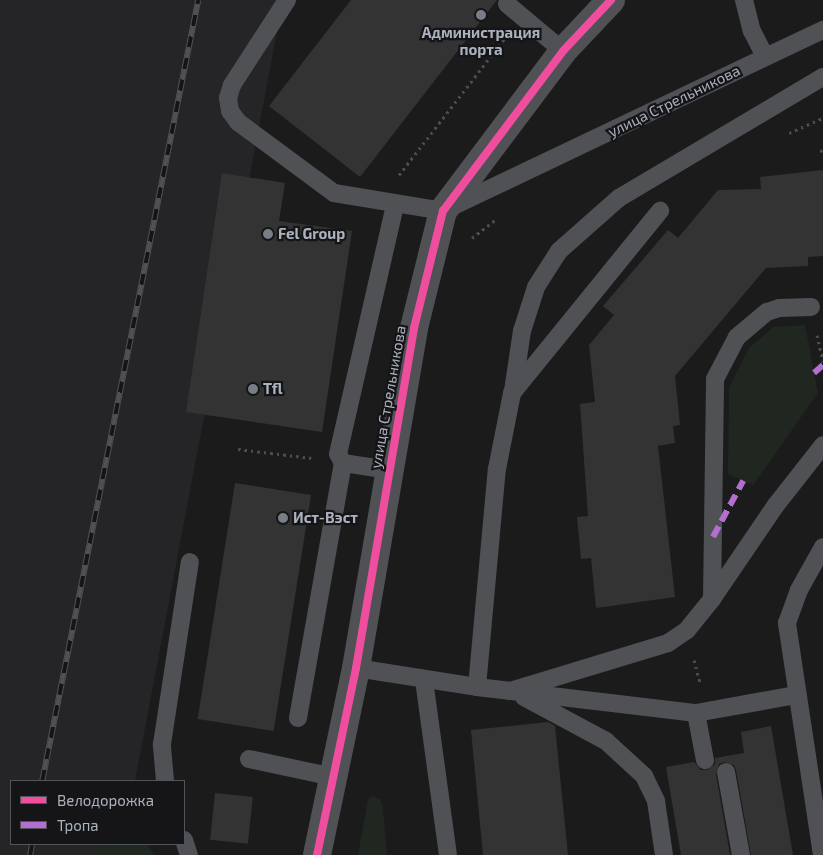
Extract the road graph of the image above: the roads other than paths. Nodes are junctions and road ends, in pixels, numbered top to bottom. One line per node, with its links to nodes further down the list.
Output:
1 (287, 0): 9 (lane)
2 (611, 0): 6 (street, улица Стрельникова)
3 (744, 0): 7 (lane)
4 (507, 4): 6 (lane)
5 (823, 30): 7 (lane, улица Стрельникова)
6 (563, 51): 10 (street, улица Стрельникова)
7 (765, 57): 10 (lane, улица Стрельникова)
8 (823, 77): 13 (lane)
9 (387, 203): 10 (lane); 15 (lane)
10 (443, 211): 16 (street, улица Стрельникова)
11 (660, 211): 13 (lane)
12 (811, 307): 19 (lane)
13 (512, 394): 22 (lane)
14 (823, 445): 19 (lane)
15 (342, 462): 16 (lane); 26 (lane)
16 (389, 470): 20 (street, улица Стрельникова)
17 (823, 547): 24 (lane)
18 (190, 562): 31 (lane)
19 (712, 599): 23 (lane)
20 (356, 668): 21 (lane); 30 (street, улица Стрельникова)
21 (424, 680): 22 (lane); 35 (lane)
22 (477, 687): 23 (lane)
23 (510, 691): 25 (lane); 36 (lane)
24 (796, 695): 25 (lane); 38 (lane)
25 (702, 712): 28 (lane)
26 (298, 718)
27 (248, 759): 30 (lane)
28 (706, 760)
29 (726, 772): 37 (lane)
30 (334, 777): 34 (street, улица Стрельникова)
31 (165, 780)
32 (185, 842): 33 (lane)
33 (190, 855)
34 (317, 855)
35 (448, 855)
36 (664, 855)
37 (741, 855)
38 (822, 855)

